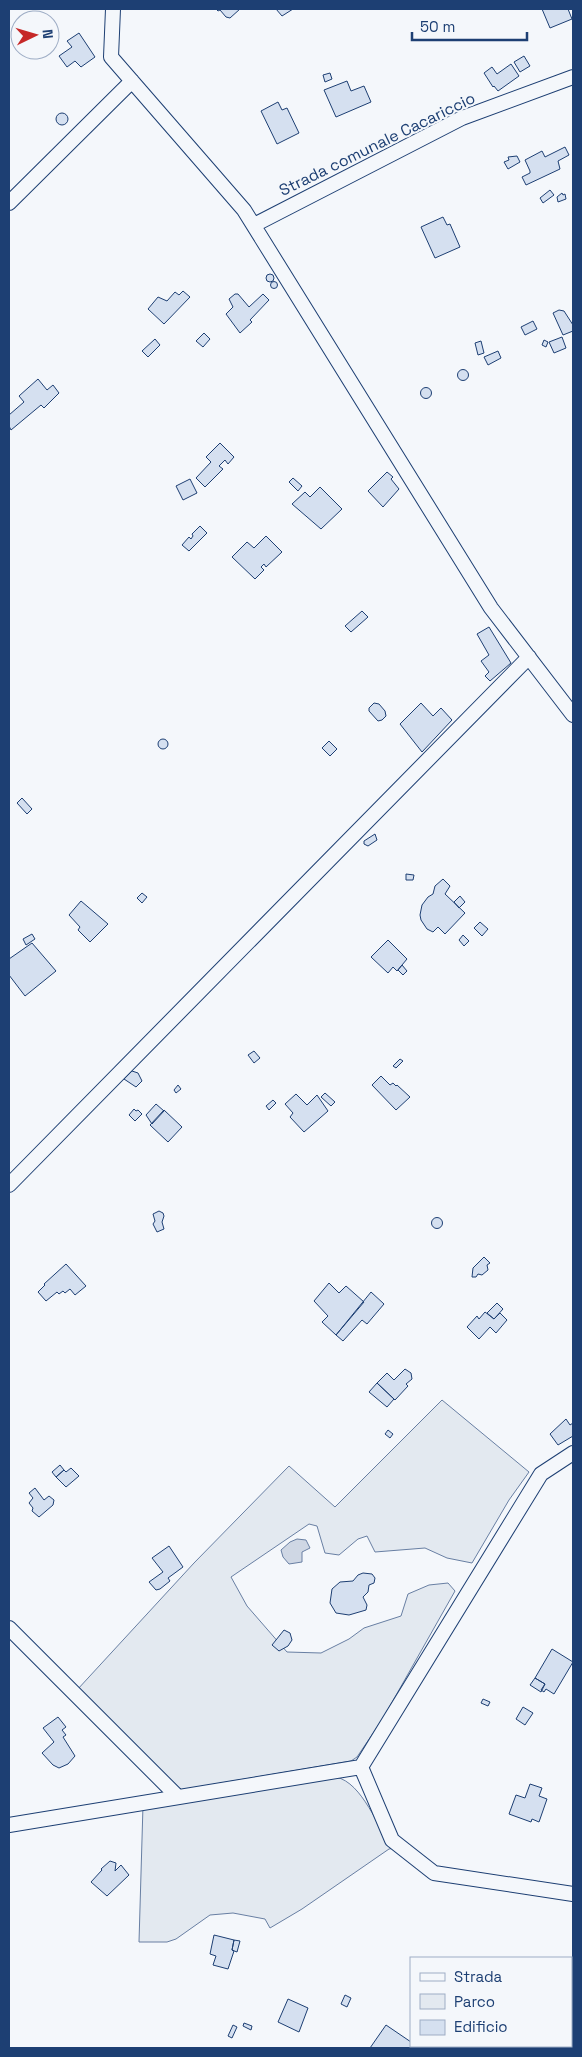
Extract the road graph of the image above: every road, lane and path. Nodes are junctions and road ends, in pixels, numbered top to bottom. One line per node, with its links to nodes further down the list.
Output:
1 (113, 9): 3 (street)
2 (573, 77): 5 (street, Strada comunale Cacariccio)
3 (132, 81): 4 (street); 5 (street)
4 (9, 203)
5 (254, 226): 6 (street)
6 (529, 657): 7 (street); 8 (street)
7 (573, 715)
8 (9, 1185)
9 (573, 1453): 11 (street)
10 (9, 1628): 12 (street)
11 (361, 1767): 12 (street); 14 (street)
12 (178, 1797): 13 (street)
13 (9, 1825)
14 (573, 1894)

